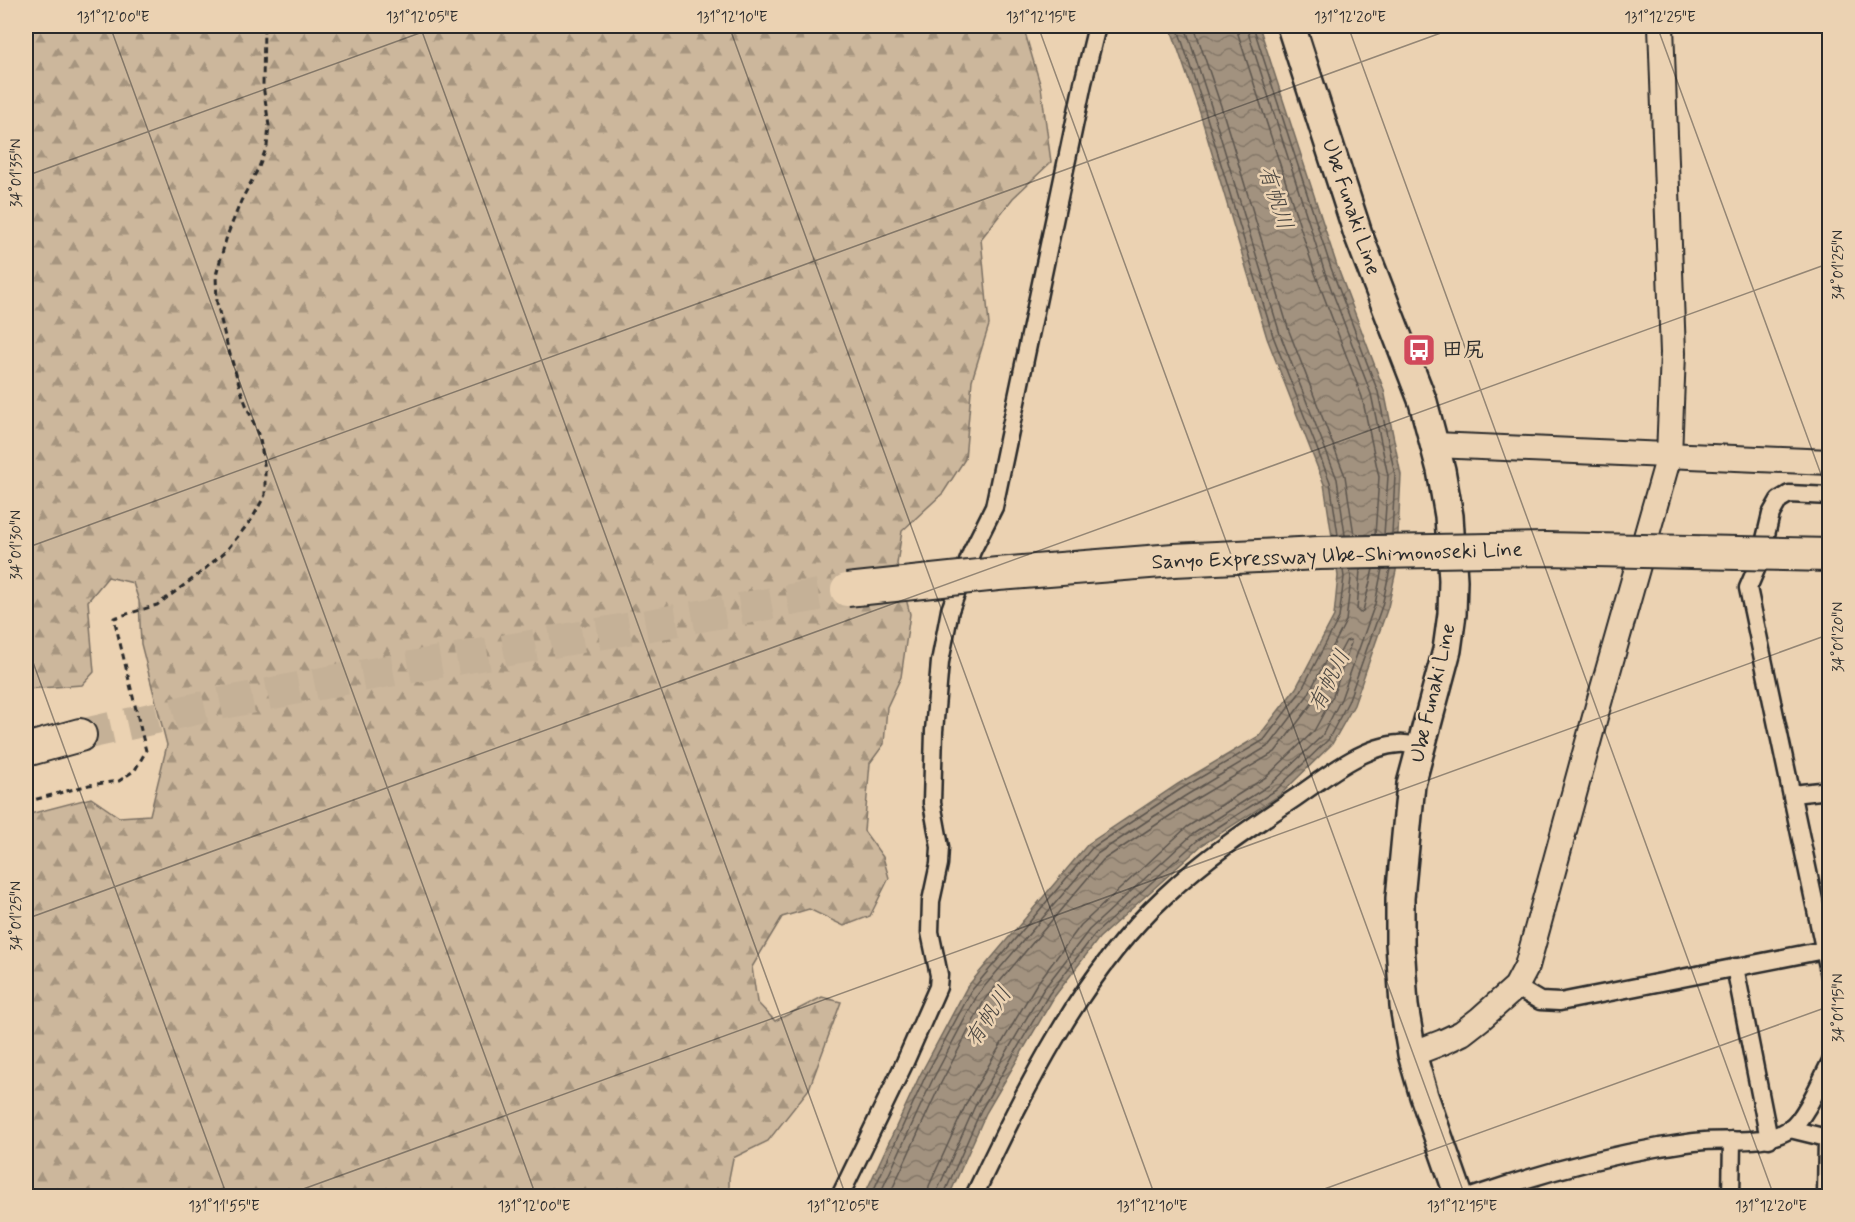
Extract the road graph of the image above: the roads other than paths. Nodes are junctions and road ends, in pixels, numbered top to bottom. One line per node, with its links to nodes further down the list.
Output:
1 (1097, 26): 24 (street)
2 (1291, 26): 4 (main road, Ube Funaki Line)
3 (1662, 26): 5 (street)
4 (1434, 445): 5 (street); 11 (main road, Ube Funaki Line)
5 (1669, 456): 6 (street); 18 (street)
6 (1830, 462)
7 (1830, 496): 14 (street)
8 (1830, 555): 9 (highway, Sanyo Expressway Ube-Shimonoseki Line, bridge)
9 (846, 590)
10 (80, 735): 12 (highway)
11 (1421, 747): 19 (main road, Ube Funaki Line); 25 (street)
12 (26, 750)
13 (1830, 790): 14 (street)
14 (1792, 794): 15 (street)
15 (1824, 950): 16 (street); 17 (street)
16 (1735, 967): 18 (street); 22 (street)
17 (1830, 976)
18 (1516, 987): 19 (street)
19 (1412, 1054): 26 (main road, Ube Funaki Line)
20 (1830, 1063): 21 (street)
21 (1790, 1129): 22 (street); 29 (street)
22 (1769, 1139): 23 (street)
23 (1732, 1140): 27 (street); 28 (street)
24 (840, 1197)
25 (974, 1197)
26 (1459, 1197)
27 (1474, 1197)
28 (1731, 1197)
29 (1826, 1197)

